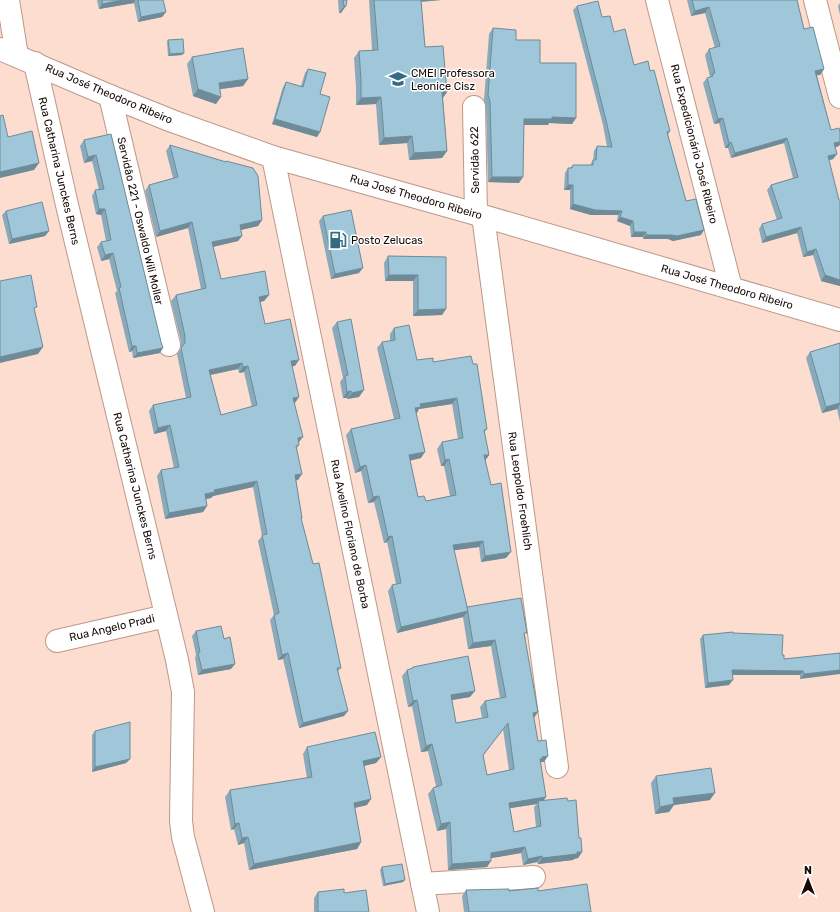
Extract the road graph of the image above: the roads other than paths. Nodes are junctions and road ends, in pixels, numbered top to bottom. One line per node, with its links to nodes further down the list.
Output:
1 (8, 0): 4 (street, Rua Catharina Junckes Berns)
2 (657, 0): 10 (street, Rua Expedicionário José Ribeiro)
3 (815, 0): 6 (street)
4 (17, 56): 5 (street, Rua José Theodoro Ribeiro); 13 (street, Rua Catharina Junckes Berns)
5 (110, 96): 8 (street, Rua José Theodoro Ribeiro); 12 (street, Servidão 221 - Oswaldo Wili Moller)
6 (840, 97)
7 (474, 107): 9 (street, Servidão 622)
8 (273, 157): 9 (street, Rua José Theodoro Ribeiro); 17 (street, Rua Avelino Floriano de Borba)
9 (479, 215): 10 (street, Rua José Theodoro Ribeiro); 15 (street, Rua Leopoldo Froehlich)
10 (731, 288): 11 (street, Rua José Theodoro Ribeiro)
11 (840, 320)
12 (169, 345)
13 (166, 616): 14 (street, Rua Angelo Pradi); 18 (street, Rua Catharina Junckes Berns)
14 (57, 641)
15 (556, 767)
16 (534, 877): 17 (street)
17 (422, 884): 19 (street, Rua Avelino Floriano de Borba)
18 (203, 912)
19 (428, 912)

